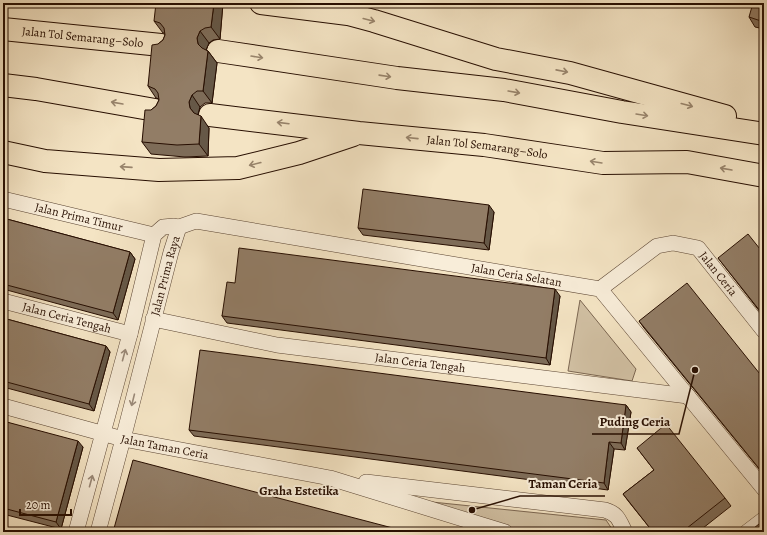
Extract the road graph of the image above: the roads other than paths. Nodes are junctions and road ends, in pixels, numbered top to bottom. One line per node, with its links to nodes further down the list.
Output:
1 (261, 3): 8 (highway, one-way to 8)
2 (3, 29): 3 (highway, Jalan Tol Semarang–Solo)
3 (161, 44)
4 (218, 51): 10 (highway, one-way to 10)
5 (3, 85): 6 (highway, one-way to 5)
6 (155, 110)
7 (210, 115): 9 (highway, Jalan Tol Semarang–Solo, one-way to 7)
8 (764, 128)
9 (359, 132): 11 (highway, one-way to 11); 12 (highway, Jalan Tol Semarang–Solo, one-way to 9)
10 (764, 134)
11 (3, 152)
12 (764, 176)
13 (3, 200): 15 (street, Jalan Prima Timur)
14 (179, 227): 15 (street, Jalan Prima Raya); 16 (street, Jalan Ceria Selatan); 18 (street, Jalan Prima Raya)
15 (154, 235): 20 (street, Jalan Prima Raya)
16 (600, 289): 19 (street, Jalan Ceria); 21 (street)
17 (3, 301): 20 (street, Jalan Ceria Tengah)
18 (153, 319): 21 (street, Jalan Ceria Tengah); 24 (street, Jalan Prima Raya, one-way to 24)
19 (764, 330)
20 (130, 334): 23 (street, Jalan Prima Raya, one-way to 20)
21 (688, 396): 26 (street)
22 (3, 406): 23 (street, Jalan Taman Ceria)
23 (103, 434): 24 (street, Jalan Taman Ceria); 28 (street, Jalan Prima Raya, one-way to 23)
24 (124, 438): 25 (street, Jalan Taman Ceria); 29 (street, Jalan Prima Raya)
25 (330, 478): 30 (street, Jalan Taman Ceria); 31 (street, Jalan Taman Ceria)
26 (764, 489)
27 (764, 519): 32 (street)
28 (76, 532)
29 (98, 532)
30 (505, 532)
31 (625, 532)
32 (748, 532)

